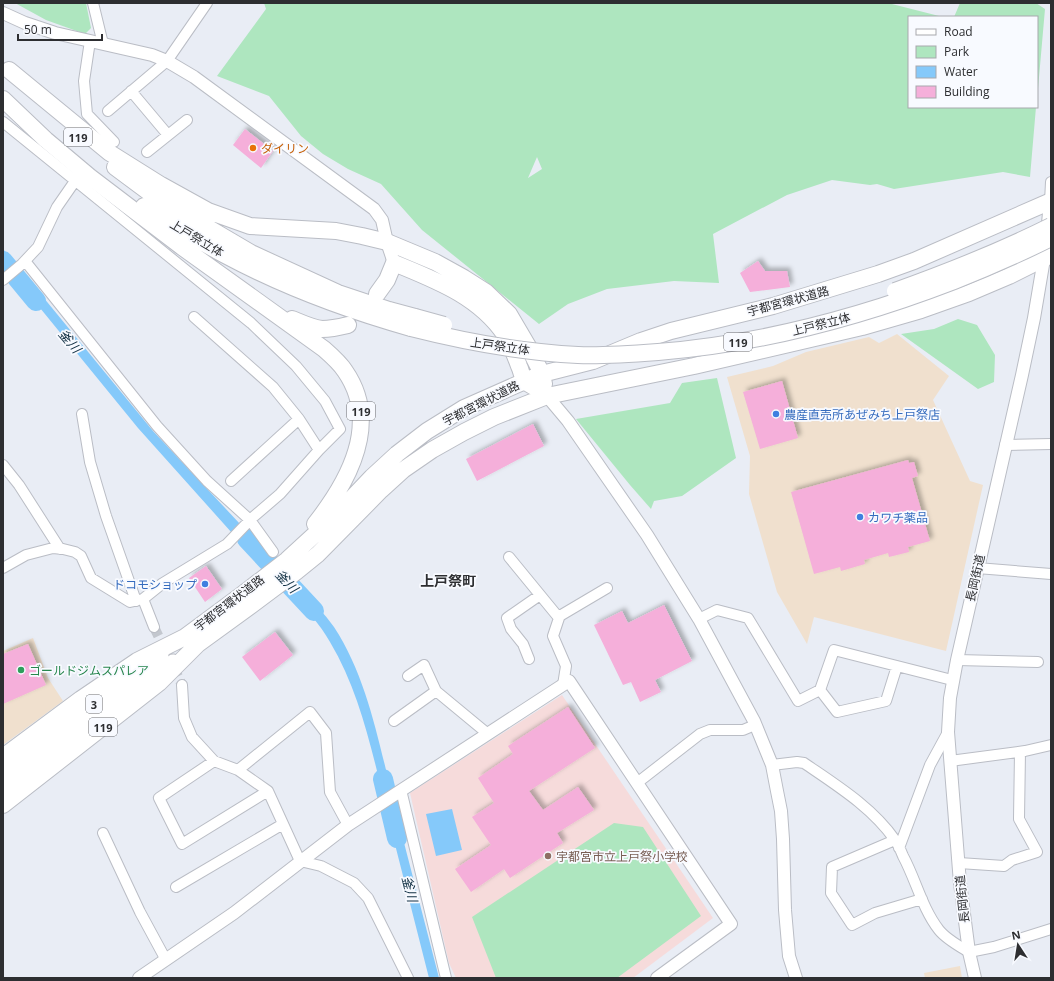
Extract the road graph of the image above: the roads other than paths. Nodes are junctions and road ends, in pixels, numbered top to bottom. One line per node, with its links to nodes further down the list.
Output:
1 (93, 3): 5 (street)
2 (207, 3): 6 (street)
3 (3, 13): 4 (street)
4 (90, 42): 5 (street); 15 (street)
5 (103, 44): 6 (street)
6 (167, 61): 9 (street); 23 (street)
7 (6, 66): 19 (highway, 119)
8 (3, 88): 19 (highway, 上戸祭立体 / 119)
9 (132, 91): 11 (street); 14 (street)
10 (3, 99): 19 (highway, 119)
11 (108, 111)
12 (187, 120): 14 (street)
13 (3, 122): 17 (street)
14 (168, 134): 16 (street)
15 (114, 142)
16 (147, 152)
17 (75, 181): 25 (street); 40 (street)
18 (1051, 182): 20 (street, 長岡街道)
19 (150, 201): 23 (highway, 119); 28 (highway, 119); 31 (highway, 上戸祭立体 / 119)
20 (1051, 201): 24 (street, 長岡街道); 33 (highway, 宇都宮環状道路 / 119)
21 (1051, 226): 31 (highway, 上戸祭立体 / 119, bridge)
22 (1051, 238): 31 (highway, 上戸祭立体 / 119, bridge)
23 (387, 242): 26 (street); 33 (highway, 119)
24 (1048, 257): 35 (highway, 宇都宮環状道路 / 119); 39 (street, 長岡街道)
25 (23, 262): 27 (street); 43 (street)
26 (394, 263): 29 (highway); 34 (highway)
27 (3, 280)
28 (245, 293): 32 (highway, 119); 47 (highway, 119)
29 (377, 294)
30 (194, 317): 37 (street)
31 (413, 323)
32 (348, 325)
33 (542, 374): 34 (highway, 宇都宮環状道路 / 119); 35 (highway)
34 (525, 381): 35 (highway); 47 (highway, 宇都宮環状道路 / 119)
35 (547, 396): 47 (highway, 宇都宮環状道路 / 119); 55 (street)
36 (82, 414): 53 (street)
37 (299, 418): 40 (street); 42 (street)
38 (1051, 444): 39 (street)
39 (1005, 445): 49 (street, 長岡街道)
40 (319, 450): 43 (street)
41 (3, 465): 44 (street)
42 (231, 481)
43 (250, 520): 45 (street); 53 (street)
44 (60, 549): 48 (street); 53 (street)
45 (273, 552)
46 (509, 557): 52 (street)
47 (292, 565): 57 (highway, 宇都宮環状道路 / 119)
48 (3, 568)
49 (977, 568): 50 (street); 59 (street, 長岡街道)
50 (1051, 574)
51 (607, 588): 54 (street)
52 (540, 595): 54 (street); 58 (street)
53 (139, 600): 56 (street)
54 (558, 617): 65 (street)
55 (699, 619): 66 (street); 69 (street)
56 (154, 627)
57 (191, 640): 74 (highway, 119); 79 (main road, 宇都宮環状道路 / 3); 81 (main road, 宇都宮環状道路 / 3); 84 (highway, 119)
58 (529, 659)
59 (956, 660): 60 (street); 63 (street, 長岡街道)
60 (1038, 662)
61 (897, 666): 63 (street); 66 (street); 66 (street)
62 (408, 676): 67 (street)
63 (952, 680): 70 (street, 長岡街道)
64 (182, 685): 75 (street)
65 (563, 685): 71 (street); 80 (street)
66 (820, 690)
67 (436, 691): 68 (street); 71 (street)
68 (394, 721)
69 (755, 725): 77 (street); 80 (street)
70 (948, 732): 76 (street, 長岡街道); 88 (street)
71 (488, 734): 82 (street)
72 (1051, 744): 73 (street)
73 (1020, 752): 76 (street); 90 (street)
74 (3, 757)
75 (214, 761): 78 (street); 83 (street)
76 (950, 761): 90 (street, 長岡街道)
77 (772, 765): 88 (street); 100 (street)
78 (238, 770): 83 (street); 86 (street)
79 (3, 771)
80 (637, 783): 99 (street)
81 (3, 787)
82 (401, 790): 86 (street); 98 (street)
83 (268, 791): 85 (street)
84 (3, 805)
85 (283, 824): 89 (street); 91 (street)
86 (348, 825): 89 (street)
87 (103, 833): 95 (street)
88 (897, 844): 92 (street); 92 (street)
89 (300, 861): 95 (street); 97 (street)
90 (959, 863): 94 (street, 長岡街道)
91 (176, 887)
92 (922, 899): 94 (street)
93 (1051, 928): 94 (street)
94 (969, 952): 101 (street, 長岡街道)
95 (166, 960): 96 (street)
96 (139, 978)
97 (408, 978)
98 (446, 978)
99 (657, 978)
100 (796, 978)
101 (975, 978)

